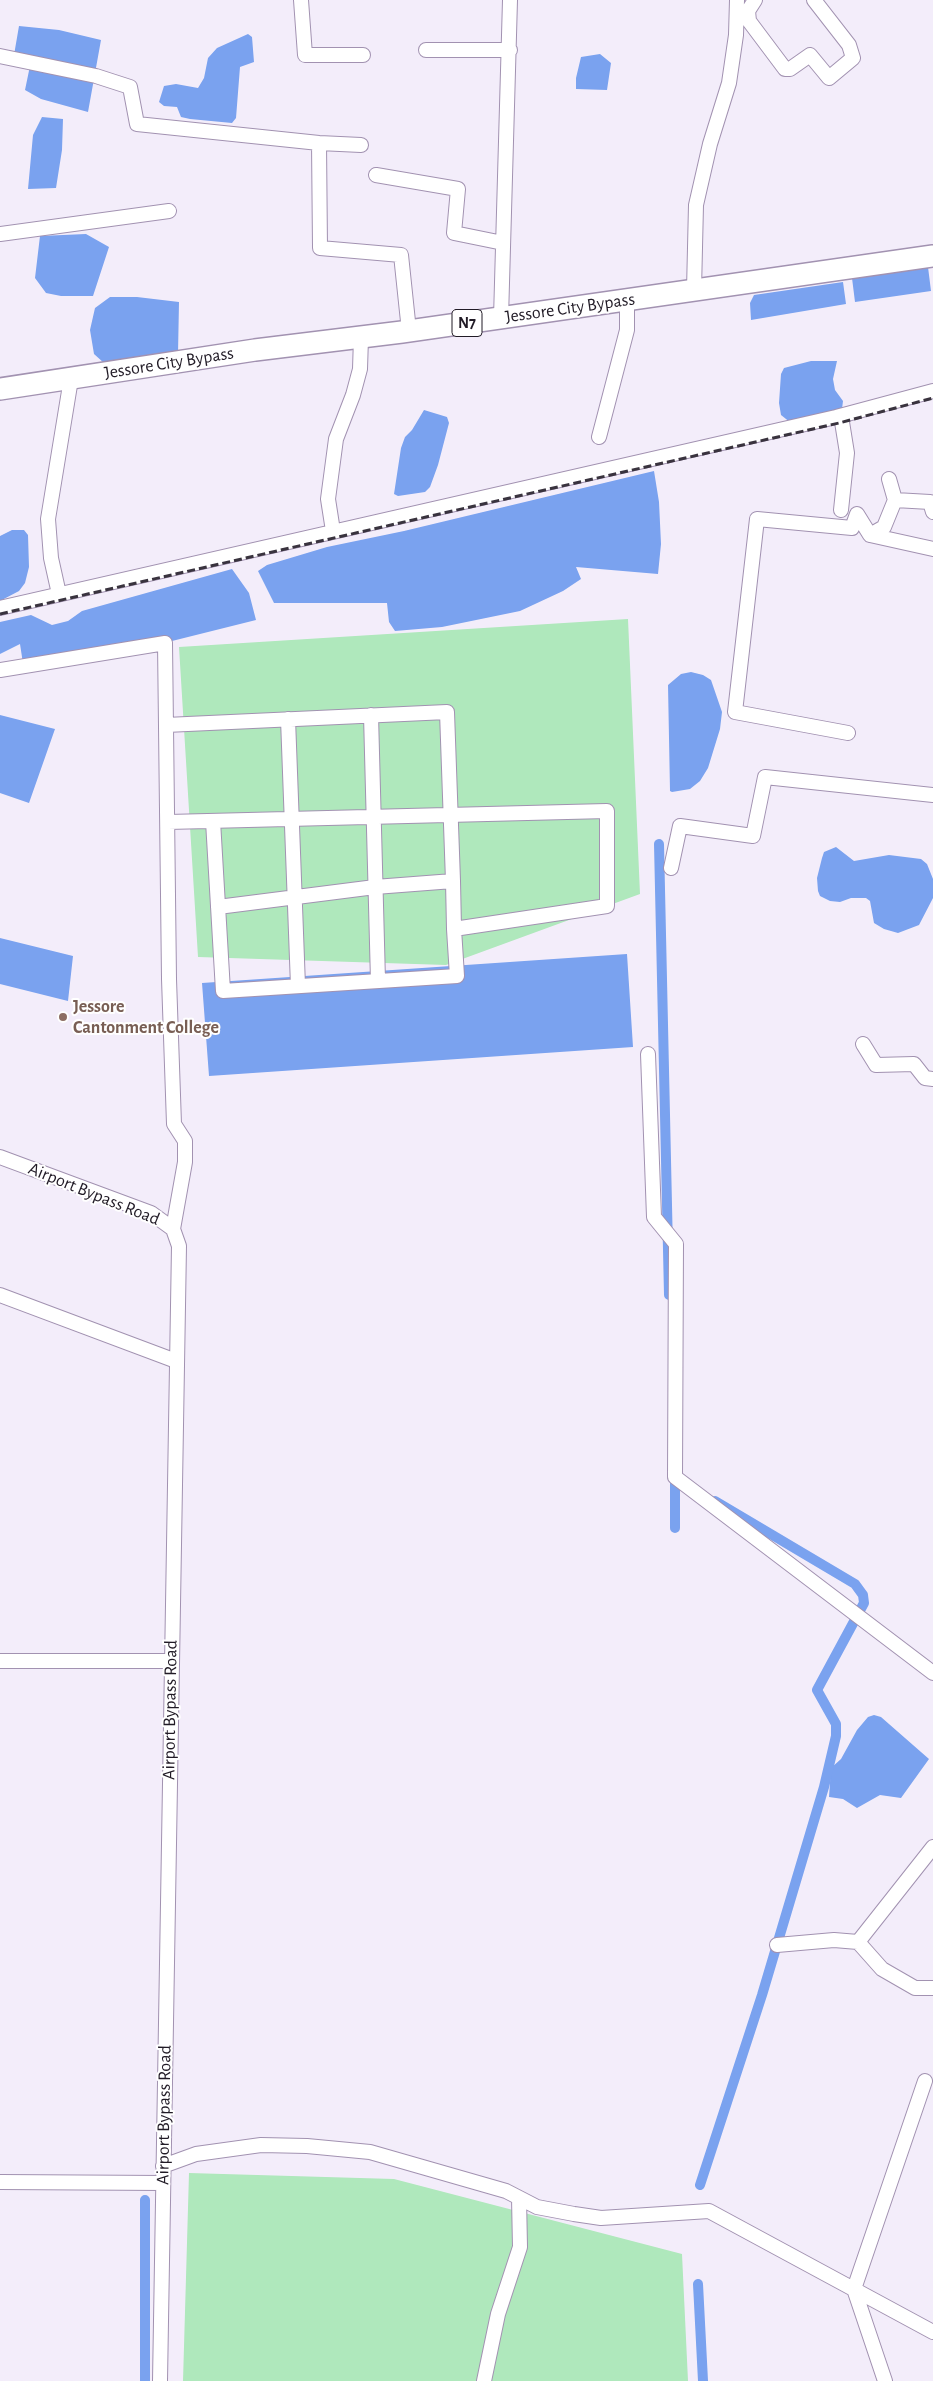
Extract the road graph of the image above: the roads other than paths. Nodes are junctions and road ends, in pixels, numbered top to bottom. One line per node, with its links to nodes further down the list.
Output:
1 (302, 0): 8 (street)
2 (510, 0): 7 (street)
3 (737, 0): 17 (street)
4 (755, 0): 5 (street)
5 (814, 0)
6 (426, 50): 7 (street)
7 (510, 50): 15 (street)
8 (363, 54)
9 (0, 56): 10 (street)
10 (319, 143): 11 (street); 20 (street)
11 (361, 145)
12 (376, 174): 15 (street)
13 (169, 211): 14 (street)
14 (0, 234)
15 (503, 243): 19 (street)
16 (933, 256): 17 (highway, Jessore City Bypass / N7)
17 (694, 290): 18 (highway, Jessore City Bypass / N7)
18 (627, 300): 19 (highway, Jessore City Bypass / N7); 26 (street)
19 (501, 318): 20 (highway, Jessore City Bypass / N7)
20 (409, 331): 21 (highway, Jessore City Bypass / N7)
21 (361, 338): 22 (highway, Jessore City Bypass / N7); 31 (street)
22 (71, 379): 23 (highway, Jessore City Bypass / N7); 34 (street)
23 (0, 389)
24 (933, 391): 31 (street)
25 (842, 422): 29 (street)
26 (600, 437)
27 (889, 478): 28 (street)
28 (895, 500): 30 (street); 32 (street)
29 (841, 510)
30 (933, 512)
31 (333, 532): 34 (street)
32 (870, 535): 33 (street); 40 (street)
33 (933, 549)
34 (59, 594): 35 (street)
35 (0, 608)
36 (0, 670): 39 (street)
37 (371, 715): 38 (street); 42 (street); 43 (street)
38 (288, 719): 39 (street); 44 (street)
39 (166, 725): 46 (street)
40 (848, 733)
41 (933, 795): 47 (street)
42 (451, 815): 43 (street); 48 (street); 52 (street)
43 (375, 817): 44 (street); 49 (street)
44 (292, 819): 45 (street); 50 (street)
45 (213, 821): 46 (street); 51 (street)
46 (168, 822): 59 (street)
47 (671, 868)
48 (452, 881): 49 (street); 52 (street)
49 (375, 887): 50 (street); 53 (street)
50 (295, 897): 51 (street); 54 (street)
51 (218, 907): 54 (street)
52 (454, 929): 53 (street)
53 (378, 981): 54 (street)
54 (298, 986)
55 (863, 1044): 57 (street)
56 (648, 1054): 64 (street)
57 (933, 1079)
58 (0, 1157): 59 (street, Airport Bypass Road)
59 (173, 1229): 61 (street, Airport Bypass Road)
60 (0, 1295): 61 (street)
61 (176, 1361): 63 (street, Airport Bypass Road)
62 (0, 1661): 63 (street)
63 (171, 1661): 70 (street, Airport Bypass Road)
64 (933, 1673)
65 (933, 1847): 66 (street)
66 (858, 1942): 67 (street); 68 (street)
67 (777, 1945)
68 (933, 1988)
69 (925, 2081): 74 (street)
70 (163, 2166): 72 (street, Airport Bypass Road); 73 (street)
71 (0, 2182): 72 (street)
72 (163, 2183): 76 (street, Airport Bypass Road)
73 (519, 2198): 74 (street); 77 (street)
74 (854, 2289): 75 (street); 78 (street)
75 (933, 2332)
76 (160, 2381)
77 (484, 2381)
78 (884, 2381)

